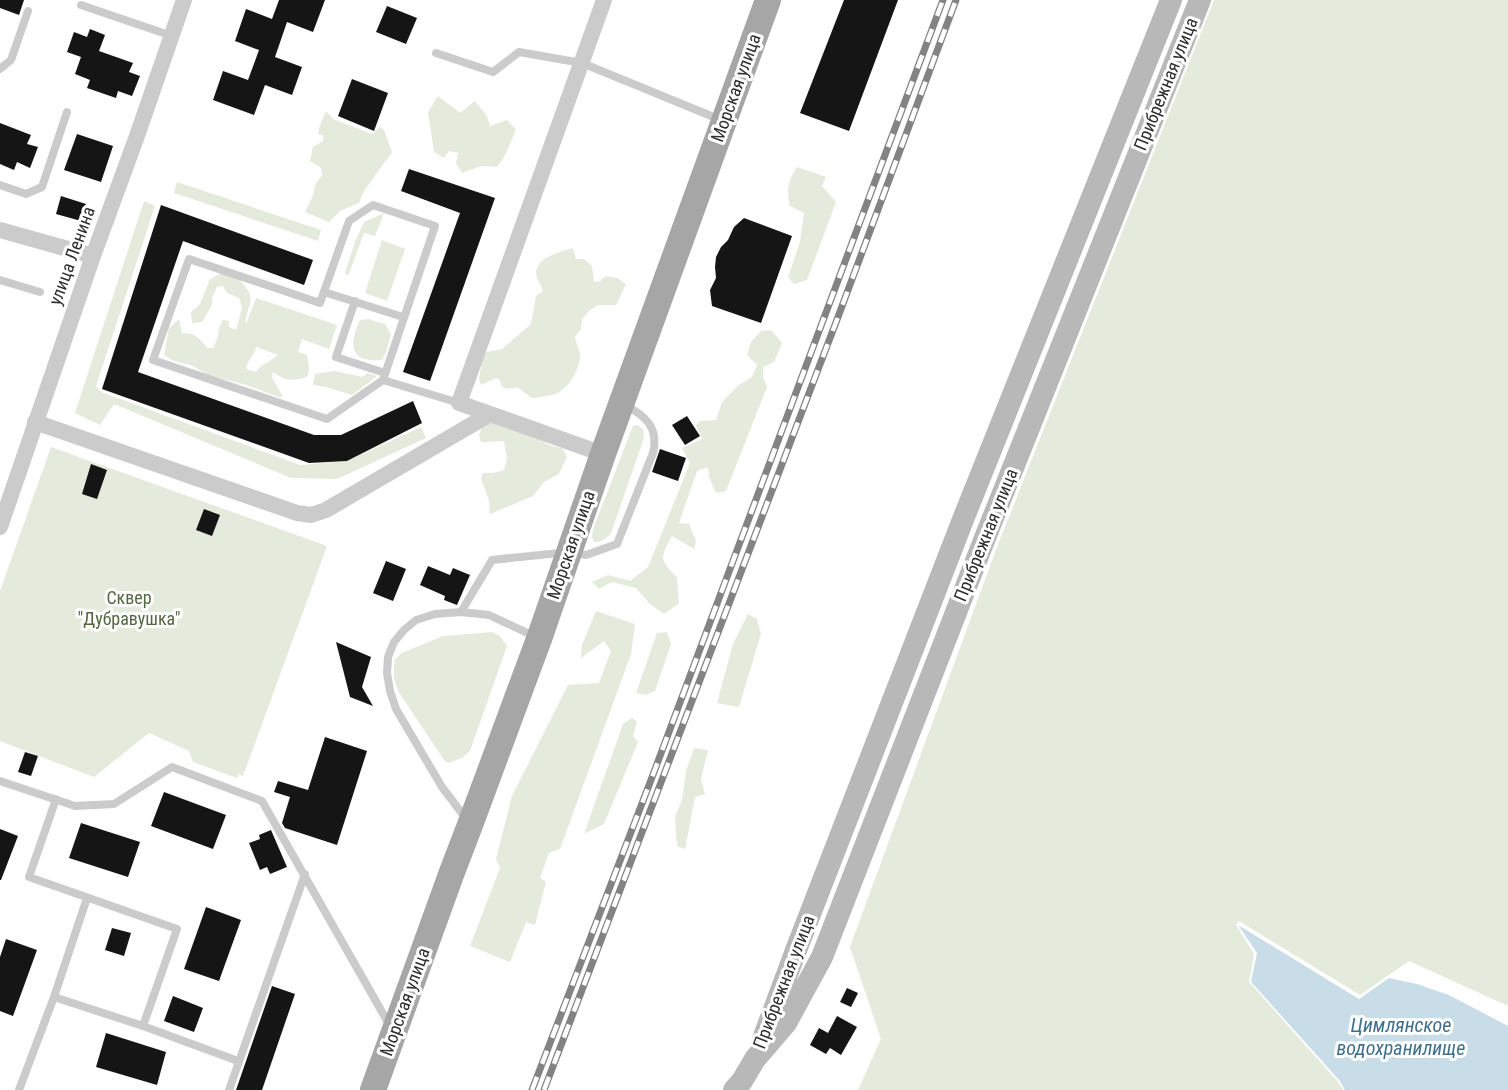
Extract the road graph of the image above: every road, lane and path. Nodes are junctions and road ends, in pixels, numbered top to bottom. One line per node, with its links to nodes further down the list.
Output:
1 (184, 0): 8 (street, улица Ленина)
2 (604, 0): 10 (street)
3 (768, 0): 13 (main road, Морская улица)
4 (1171, 0): 28 (main road, Прибрежная улица)
5 (1200, 0): 28 (main road, Прибрежная улица)
6 (81, 5): 8 (lane)
7 (28, 11): 11 (lane)
8 (172, 36): 16 (street, улица Ленина)
9 (436, 53): 10 (lane)
10 (582, 63): 13 (lane); 23 (street)
11 (0, 69)
12 (67, 112): 14 (lane)
13 (724, 121): 24 (main road, Морская улица)
14 (0, 185)
15 (0, 230): 16 (street)
16 (93, 256): 26 (street, улица Ленина)
17 (0, 280): 18 (lane)
18 (40, 292)
19 (324, 292): 20 (lane); 21 (lane); 22 (lane)
20 (355, 301): 21 (lane); 22 (lane)
21 (403, 317): 22 (lane)
22 (384, 376): 23 (lane)
23 (459, 403): 25 (street)
24 (621, 403): 27 (main road, Морская улица); 30 (lane)
25 (490, 414): 26 (street); 27 (street)
26 (35, 422): 29 (street, улица Ленина)
27 (603, 454): 30 (main road, Морская улица)
28 (984, 503): 42 (main road, Прибрежная улица)
29 (0, 527)
30 (569, 552): 31 (lane); 32 (main road, Морская улица)
31 (461, 612): 32 (lane); 35 (lane)
32 (539, 639): 35 (main road, Морская улица)
33 (0, 781): 34 (lane)
34 (56, 799): 36 (lane); 37 (lane)
35 (470, 825): 40 (main road, Морская улица)
36 (305, 874): 40 (lane); 41 (lane)
37 (87, 898): 38 (lane); 39 (lane)
38 (54, 998): 39 (lane); 43 (lane)
39 (142, 1026): 41 (lane)
40 (394, 1034): 45 (main road, Морская улица)
41 (238, 1061): 44 (lane)
42 (739, 1087)
43 (19, 1090)
44 (229, 1090)
45 (373, 1090)

